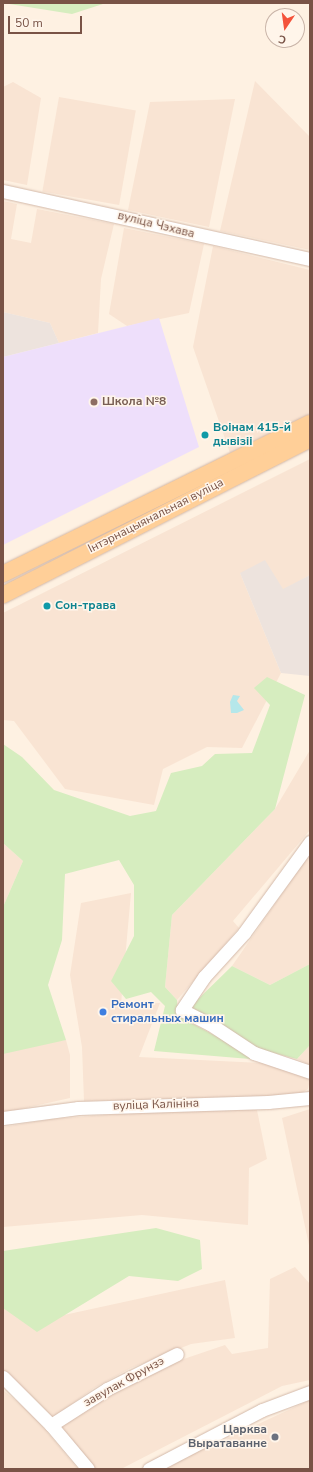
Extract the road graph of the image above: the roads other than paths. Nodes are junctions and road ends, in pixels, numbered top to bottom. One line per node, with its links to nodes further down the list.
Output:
1 (3, 191): 2 (street, вуліца Чэхава)
2 (310, 259)
3 (310, 423): 5 (main road, Інтэрнацыянальная вуліца)
4 (310, 439): 5 (main road, Інтэрнацыянальная вуліца)
5 (215, 477): 6 (main road, Інтэрнацыянальная вуліца); 7 (main road, Інтэрнацыянальная вуліца)
6 (3, 574)
7 (3, 595)
8 (310, 842): 9 (street)
9 (310, 1072)
10 (310, 1098): 11 (street, вуліца Калініна)
11 (3, 1118)
12 (177, 1354): 15 (street, завулак Фрунзэ)
13 (3, 1377): 15 (street)
14 (310, 1392): 17 (street)
15 (51, 1425): 16 (street)
16 (88, 1469)
17 (149, 1469)

